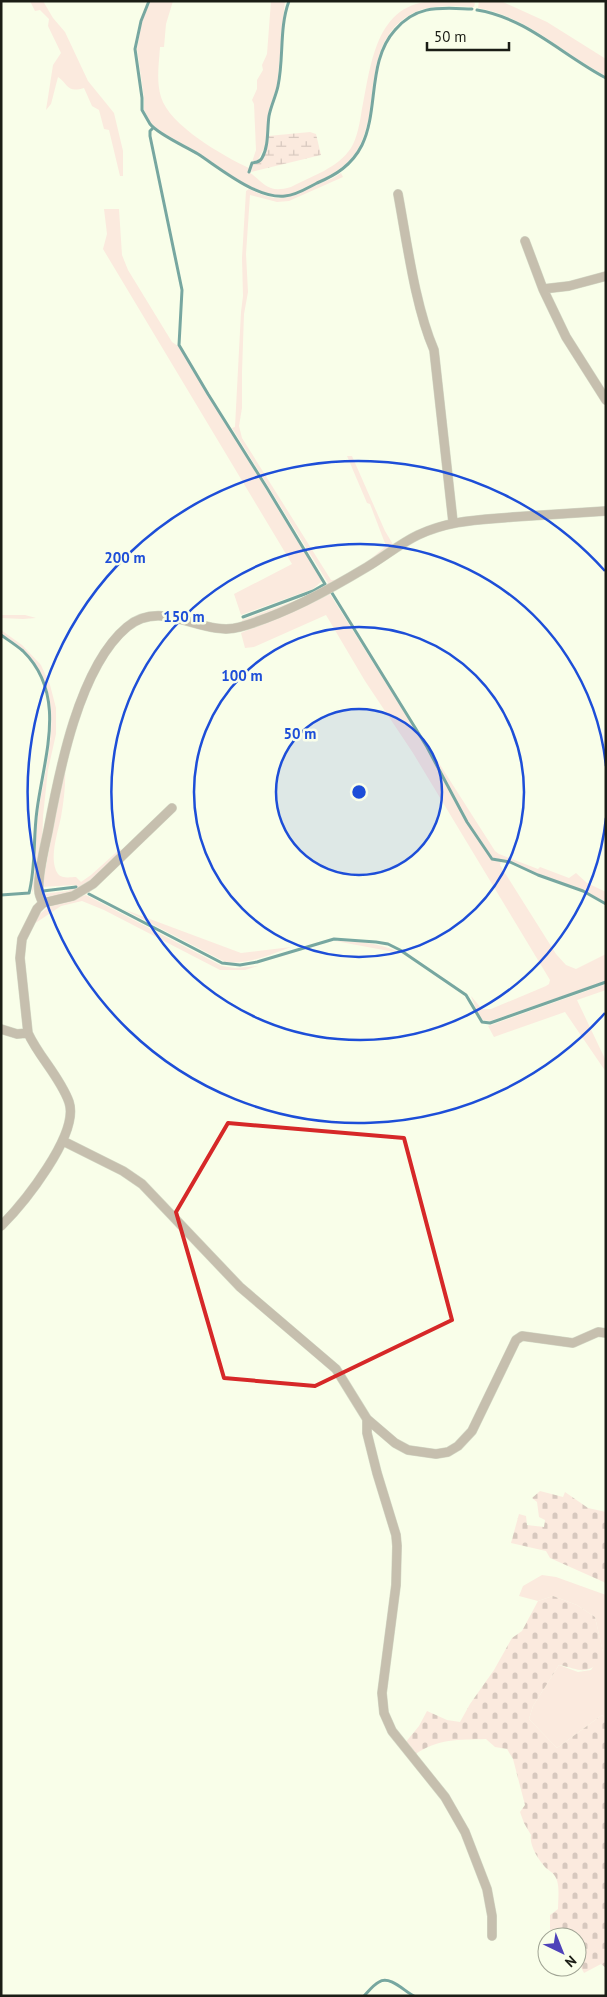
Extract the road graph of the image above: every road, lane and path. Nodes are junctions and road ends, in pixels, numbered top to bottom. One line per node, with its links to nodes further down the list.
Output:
1 (398, 194): 7 (street)
2 (525, 241): 4 (street)
3 (606, 276): 4 (street)
4 (543, 289): 5 (street)
5 (606, 400)
6 (606, 511): 7 (street)
7 (453, 522): 9 (street)
8 (172, 808): 9 (street)
9 (43, 902): 11 (street)
10 (1, 1029): 11 (street)
11 (28, 1033): 12 (street)
12 (63, 1141): 13 (street); 15 (street)
13 (1, 1226)
14 (606, 1333): 15 (street)
15 (367, 1419): 16 (street)
16 (492, 1936)

